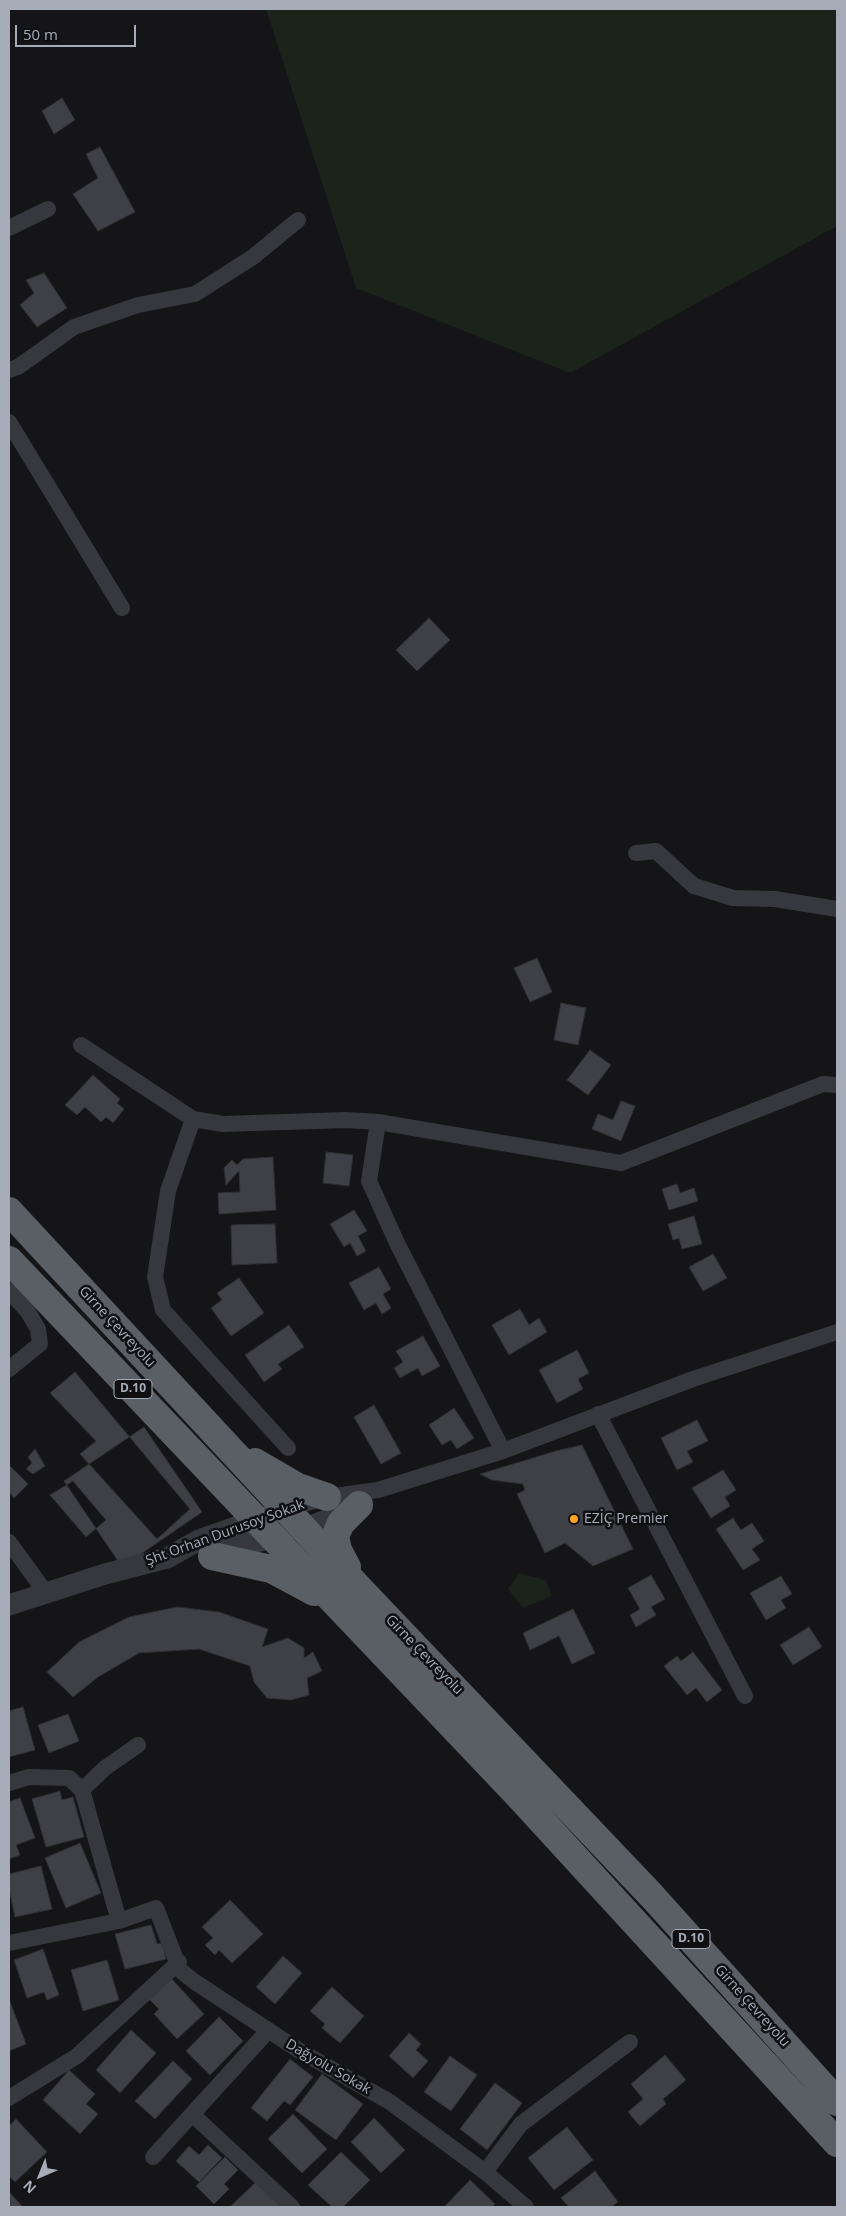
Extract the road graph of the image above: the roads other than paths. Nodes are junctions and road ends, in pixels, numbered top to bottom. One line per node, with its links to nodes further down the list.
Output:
1 (48, 209): 3 (street)
2 (298, 220): 4 (street)
3 (9, 228)
4 (9, 370)
5 (9, 422): 6 (street)
6 (122, 608)
7 (636, 854): 8 (street)
8 (837, 909)
9 (81, 1045): 11 (street)
10 (837, 1085): 12 (street)
11 (194, 1119): 12 (street); 20 (street)
12 (378, 1122): 21 (street)
13 (9, 1211): 19 (highway, Girne Çevreyolu / D.10)
14 (9, 1260): 25 (highway, Girne Çevreyolu / D.10)
15 (9, 1292): 17 (street)
16 (837, 1332): 18 (street)
17 (9, 1369)
18 (598, 1414): 21 (street); 33 (street)
19 (228, 1446): 22 (highway); 24 (highway, Girne Çevreyolu / D.10)
20 (288, 1448)
21 (502, 1451): 23 (street)
22 (327, 1497): 23 (street, Şht Orhan Durusoy Sokak); 24 (street, Şht Orhan Durusoy Sokak)
23 (369, 1497): 24 (street); 29 (highway)
24 (295, 1517): 25 (street, Şht Orhan Durusoy Sokak); 29 (highway, Girne Çevreyolu / D.10)
25 (265, 1529): 27 (street); 28 (street, Şht Orhan Durusoy Sokak); 32 (highway, Girne Çevreyolu / D.10)
26 (9, 1542): 30 (street)
27 (212, 1556): 28 (street); 32 (highway)
28 (167, 1558): 30 (street, Şht Orhan Durusoy Sokak)
29 (357, 1586): 43 (highway, Girne Çevreyolu / D.10)
30 (46, 1593): 31 (street, Şht Orhan Durusoy Sokak)
31 (9, 1605)
32 (337, 1605): 45 (highway, Girne Çevreyolu / D.10)
33 (745, 1696)
34 (138, 1744): 36 (street)
35 (9, 1782): 36 (street)
36 (82, 1790): 37 (street)
37 (119, 1921): 38 (street); 39 (street, Dağyolu Sokak)
38 (9, 1943)
39 (179, 1962): 40 (street, Dağyolu Sokak); 42 (street)
40 (268, 2032): 44 (street); 47 (street, Dağyolu Sokak)
41 (630, 2042): 47 (street)
42 (9, 2098)
43 (837, 2102)
44 (193, 2115): 46 (street); 48 (street)
45 (837, 2143)
46 (153, 2157)
47 (485, 2172): 49 (street, Dağyolu Sokak)
48 (292, 2207)
49 (526, 2207)

